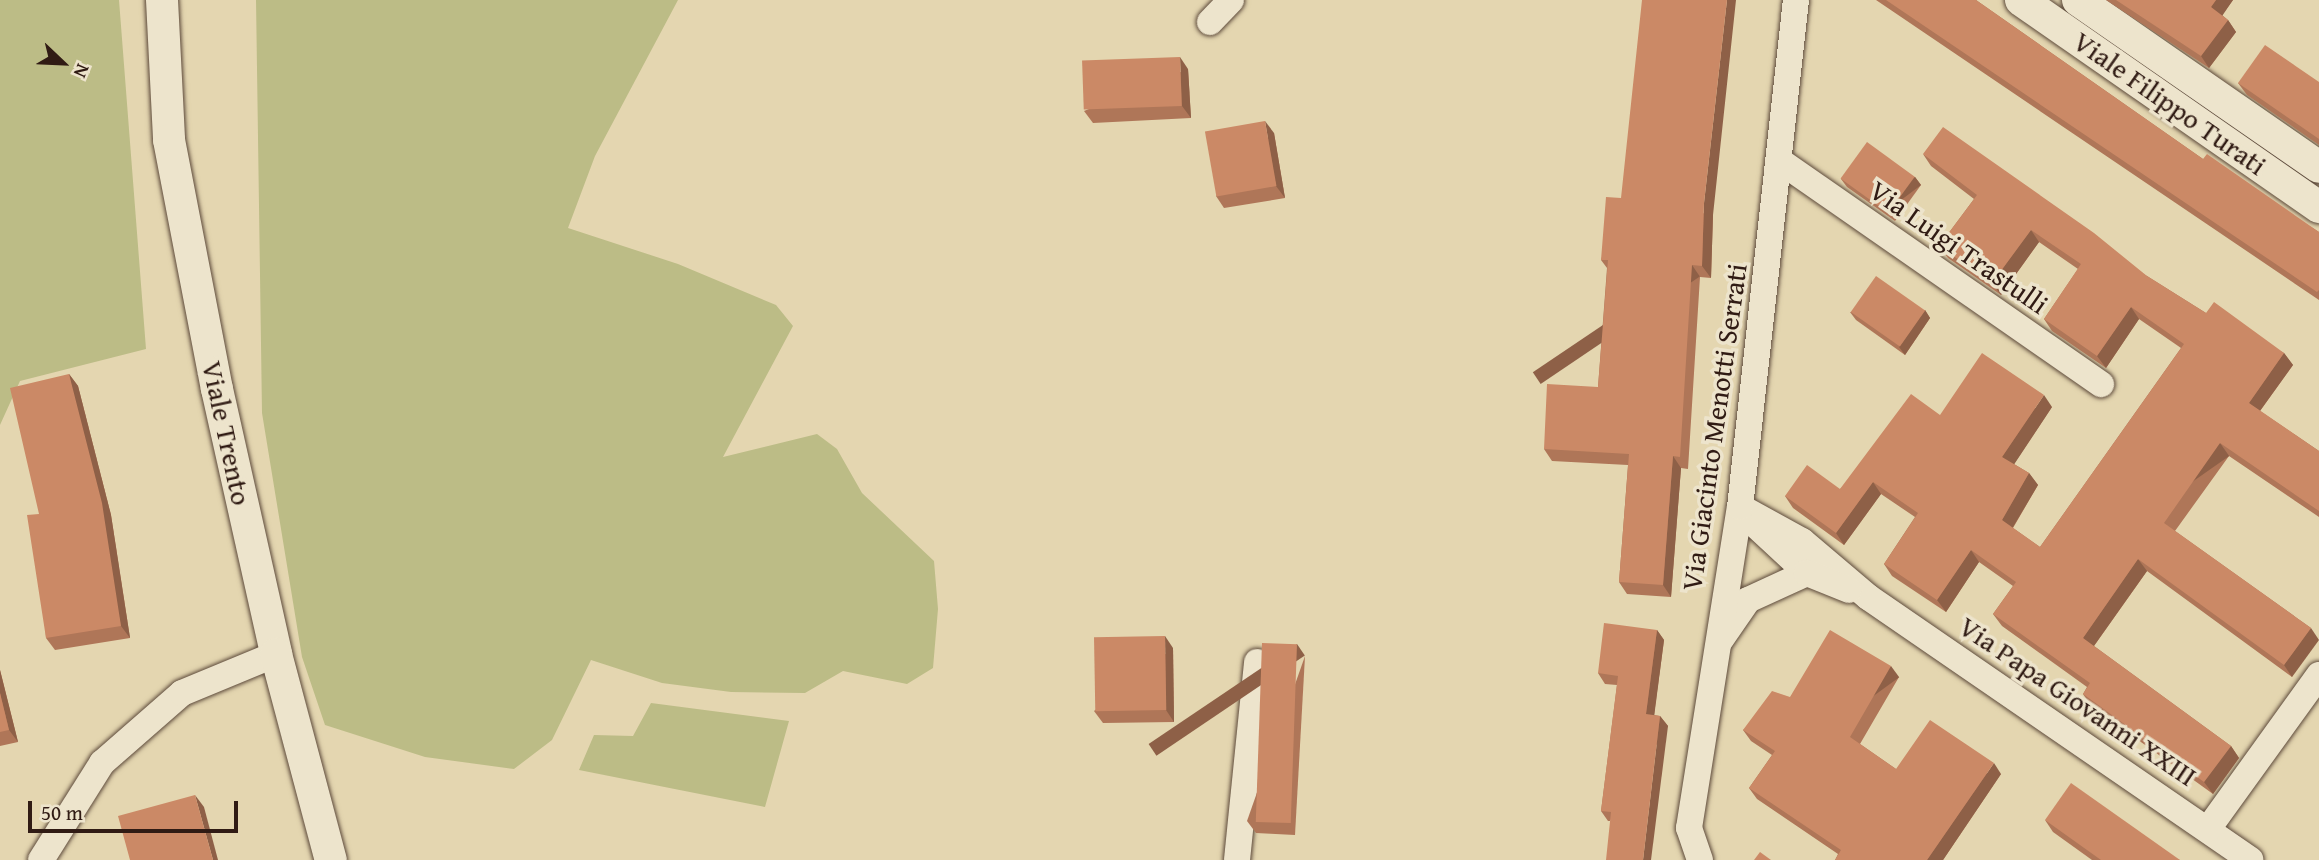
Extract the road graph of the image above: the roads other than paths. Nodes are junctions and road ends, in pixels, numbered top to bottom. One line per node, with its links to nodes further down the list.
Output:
1 (162, 0): 15 (street, Viale Trento)
2 (1231, 0): 6 (street)
3 (1797, 0): 7 (street, Via Giacinto Menotti Serrati)
4 (2021, 0): 9 (street, Viale Filippo Turati)
5 (2078, 0): 8 (street, Viale Filippo Turati)
6 (1210, 22)
7 (1780, 161): 10 (street, Via Luigi Trastulli); 11 (street, Via Giacinto Menotti Serrati)
8 (2319, 167)
9 (2319, 206)
10 (2101, 384)
11 (1740, 508): 12 (street, Via Papa Giovanni XXIII); 13 (street, Via Papa Giovanni XXIII); 14 (street, Via Giacinto Menotti Serrati)
12 (1807, 573): 13 (street, Via Papa Giovanni XXIII); 14 (street)
13 (1868, 597): 18 (street, Via Papa Giovanni XXIII)
14 (1714, 649): 22 (street, Via Giacinto Menotti Serrati)
15 (276, 654): 19 (street); 20 (street, Viale Trento)
16 (1257, 662): 21 (street)
17 (2319, 674): 18 (street)
18 (2208, 829): 23 (street, Via Papa Giovanni XXIII)
19 (41, 860)
20 (331, 860)
21 (1237, 860)
22 (1700, 860)
23 (2250, 860)

